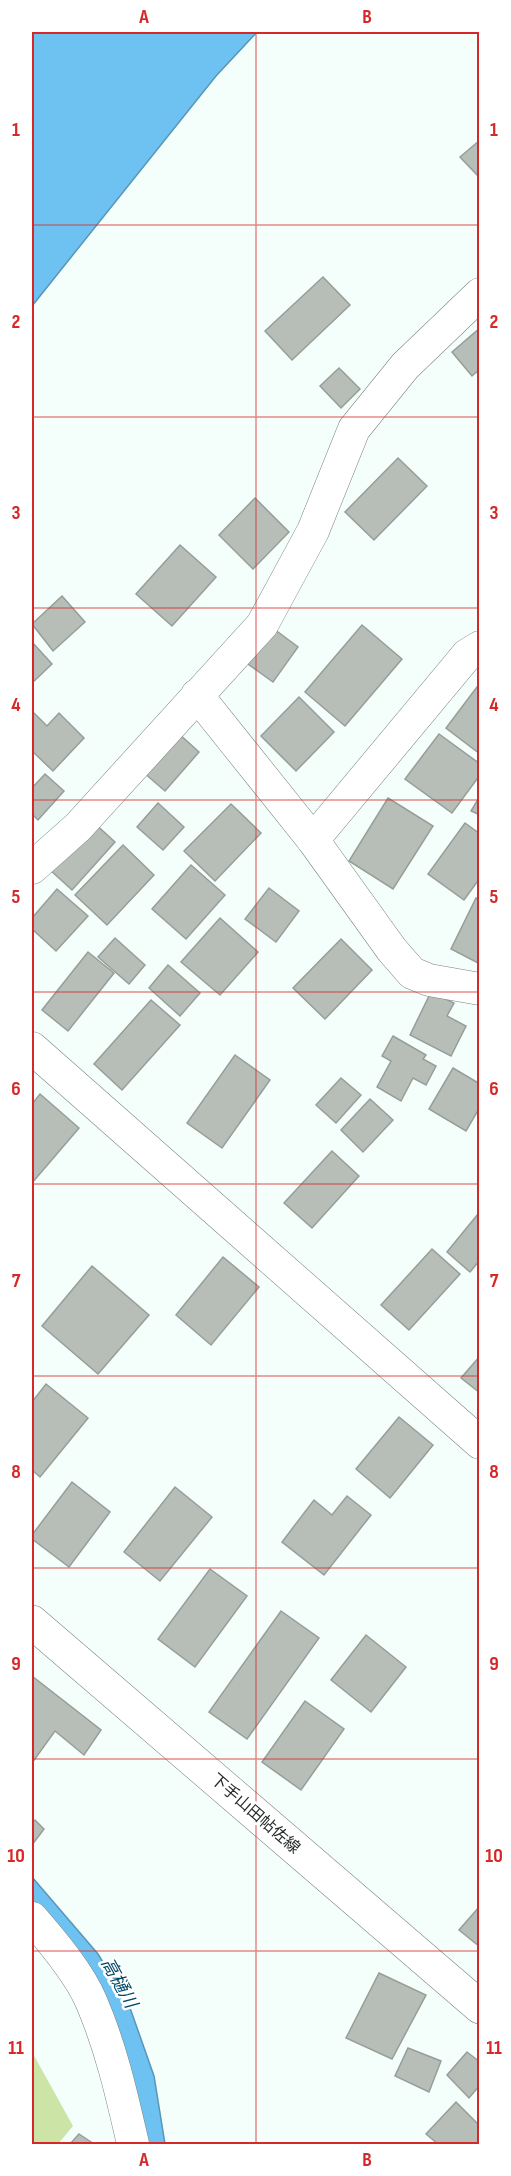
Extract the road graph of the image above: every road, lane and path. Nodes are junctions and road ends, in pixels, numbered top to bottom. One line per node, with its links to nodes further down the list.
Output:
1 (480, 294): 3 (street)
2 (480, 647): 4 (street)
3 (197, 695): 4 (street); 5 (street)
4 (313, 840): 6 (street)
5 (32, 868)
6 (480, 988)
7 (32, 1048): 8 (street)
8 (480, 1443)
9 (32, 1623): 11 (main road, 下手山田帖佐線)
10 (32, 1918): 12 (street)
11 (480, 2007)
12 (132, 2145)

